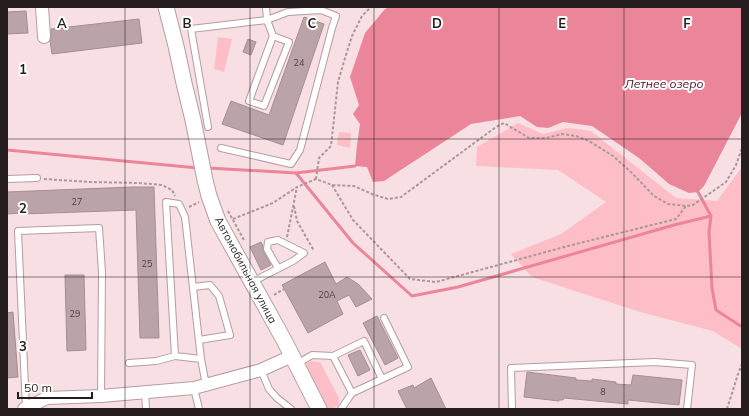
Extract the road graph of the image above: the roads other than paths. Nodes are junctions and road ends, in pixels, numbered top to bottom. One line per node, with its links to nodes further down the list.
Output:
1 (42, 7): 6 (street)
2 (166, 7): 12 (street, Автомобильная улица)
3 (266, 7): 4 (lane)
4 (267, 20): 5 (lane); 7 (lane); 8 (lane)
5 (273, 36): 5 (lane)
6 (44, 37)
7 (208, 127)
8 (221, 148)
9 (37, 178): 10 (lane)
10 (7, 179)
11 (278, 268): 11 (lane); 12 (lane)
12 (252, 282): 19 (street, Автомобильная улица)
13 (193, 288): 15 (lane); 15 (lane); 16 (lane)
14 (384, 318): 22 (lane)
15 (199, 340): 18 (lane)
16 (175, 356): 18 (lane); 20 (lane)
17 (333, 356): 19 (lane); 22 (lane); 25 (lane)
18 (201, 359): 23 (lane)
19 (294, 360): 21 (street); 31 (street, Автомобильная улица)
20 (129, 363)
21 (261, 370): 23 (street); 30 (lane)
22 (382, 379): 25 (lane)
23 (200, 386): 24 (street); 29 (lane)
24 (145, 392): 26 (street); 28 (lane)
25 (352, 393): 32 (lane)
26 (101, 396): 27 (street); 27 (lane)
27 (25, 409)
28 (146, 409)
29 (199, 409)
30 (291, 409)
31 (319, 409)
32 (341, 409)
33 (512, 409): 34 (lane)
34 (687, 409)

